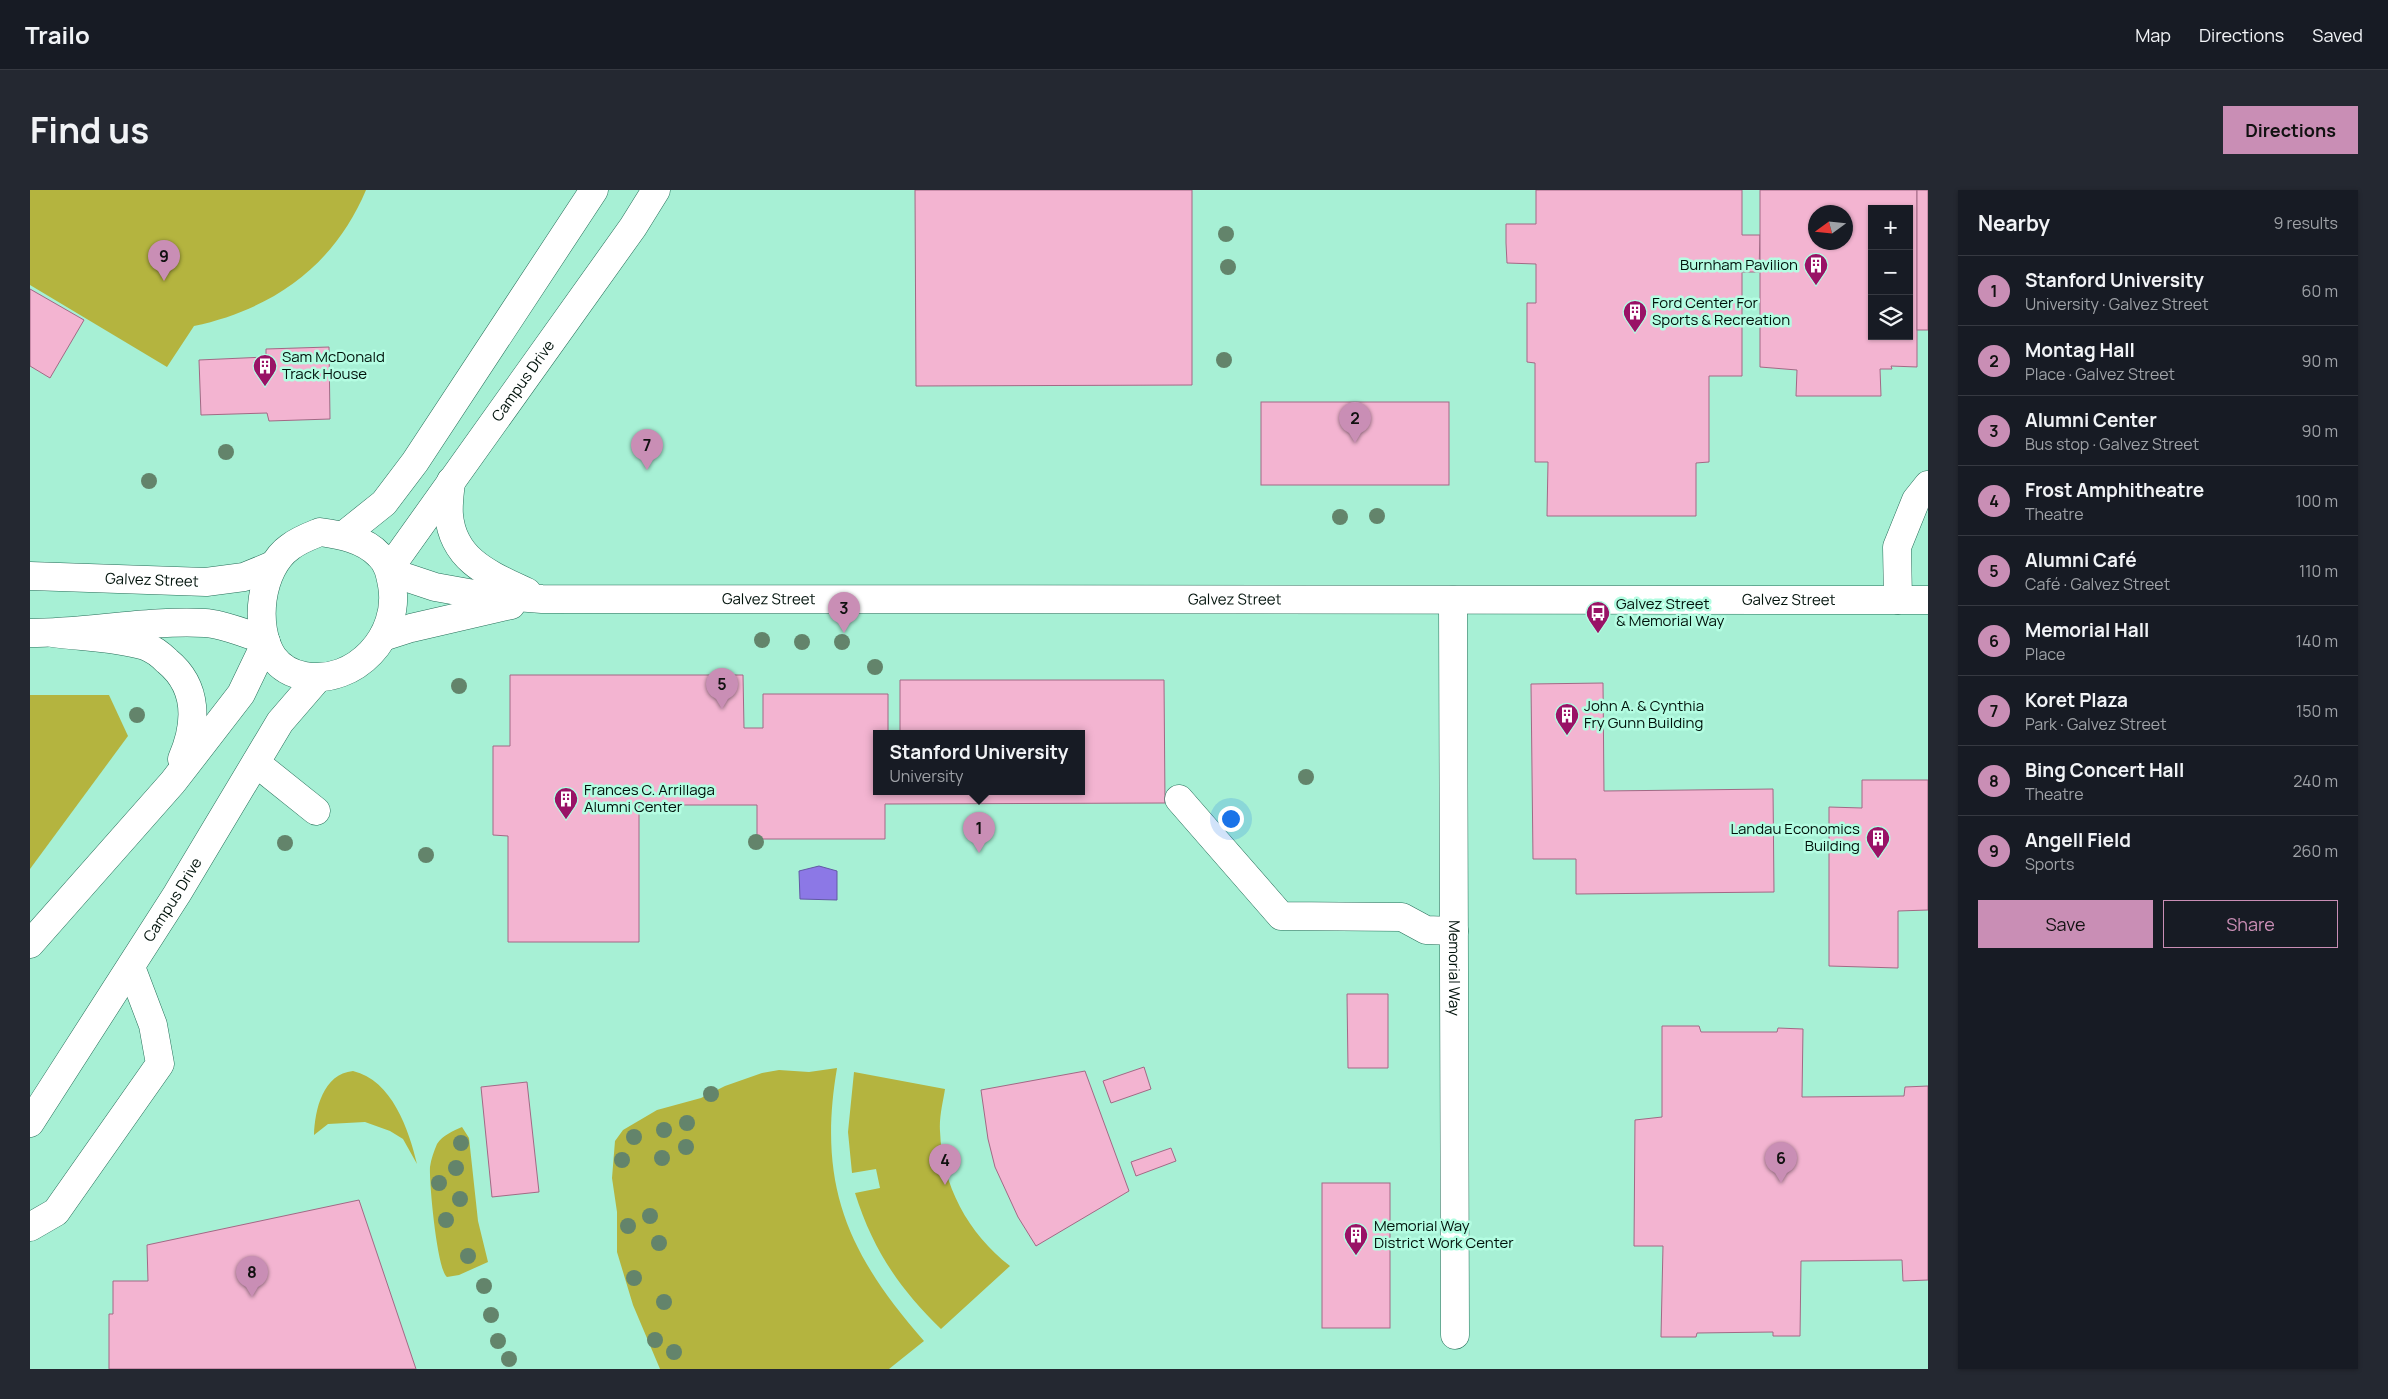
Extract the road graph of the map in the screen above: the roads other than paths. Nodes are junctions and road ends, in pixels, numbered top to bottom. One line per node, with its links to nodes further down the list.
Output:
1 (594, 190): 5 (street)
2 (656, 190): 3 (street, Campus Drive)
3 (451, 481): 7 (street, Campus Drive); 9 (street)
4 (1928, 486): 11 (street)
5 (344, 535): 6 (street); 7 (street)
6 (273, 565): 8 (street, Galvez Street); 15 (street)
7 (389, 571): 9 (street, Galvez Street); 14 (street)
8 (30, 576)
9 (542, 599): 10 (street, Galvez Street); 14 (street, Galvez Street)
10 (1453, 600): 11 (street, Galvez Street); 21 (street, Memorial Way)
11 (1898, 600): 12 (street, Galvez Street)
12 (1928, 600)
13 (41, 633): 15 (street); 18 (street)
14 (383, 637): 16 (street)
15 (265, 640): 16 (street); 18 (street)
16 (318, 678): 17 (street, Campus Drive)
17 (256, 764): 20 (street); 23 (street, Campus Drive)
18 (173, 782): 22 (street)
19 (1179, 800): 21 (street)
20 (316, 811)
21 (1454, 931): 26 (street, Memorial Way)
22 (30, 944)
23 (131, 967): 24 (street, Campus Drive); 25 (street)
24 (30, 1124)
25 (30, 1227)
26 (1455, 1336)

